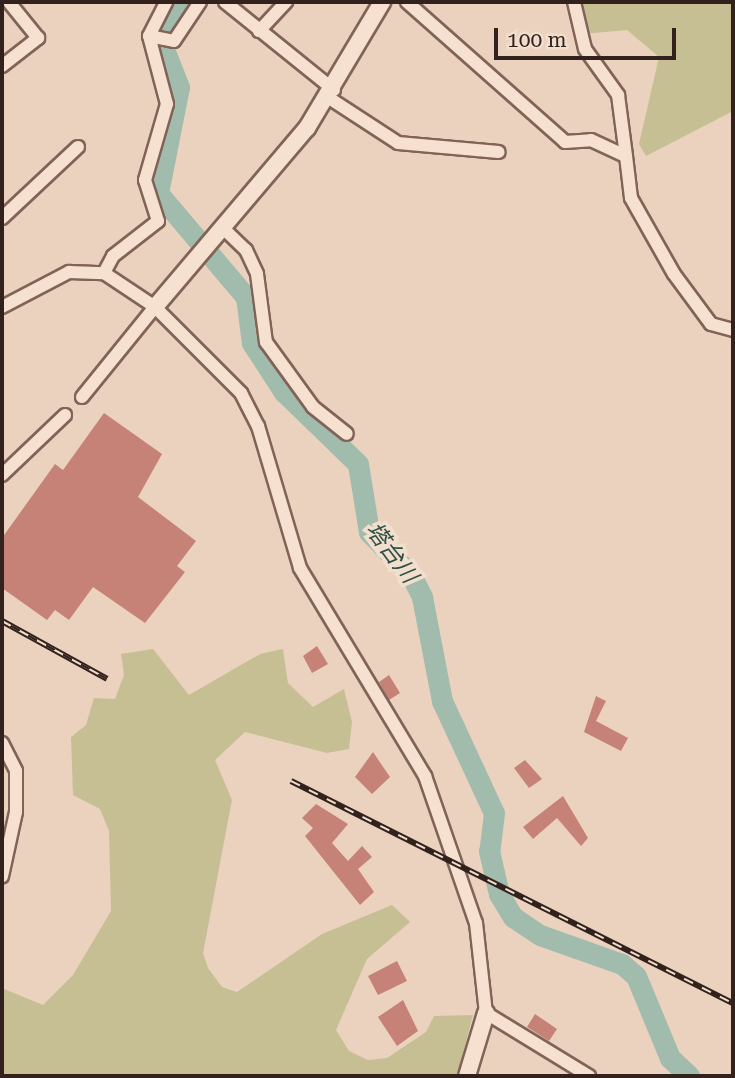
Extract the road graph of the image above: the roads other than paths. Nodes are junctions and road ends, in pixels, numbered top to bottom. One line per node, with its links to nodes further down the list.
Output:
1 (9, 2): 11 (street)
2 (166, 2): 10 (street)
3 (200, 2): 10 (street)
4 (225, 2): 9 (street)
5 (286, 2): 9 (street)
6 (382, 2): 12 (street)
7 (407, 2): 15 (street)
8 (574, 2): 15 (street)
9 (259, 32): 12 (street)
10 (149, 36): 18 (street)
11 (2, 65)
12 (332, 94): 14 (street); 17 (street)
13 (78, 147): 16 (street)
14 (499, 152)
15 (626, 156): 21 (street)
16 (2, 218)
17 (220, 232): 20 (street); 24 (street)
18 (104, 273): 19 (street); 20 (street)
19 (2, 307)
20 (155, 307): 22 (street); 28 (street)
21 (733, 330)
22 (82, 397)
23 (65, 415): 25 (street)
24 (347, 434)
25 (2, 475)
26 (2, 743): 27 (street)
27 (2, 876)
28 (486, 1013): 29 (street); 30 (street)
29 (467, 1076)
30 (589, 1076)

